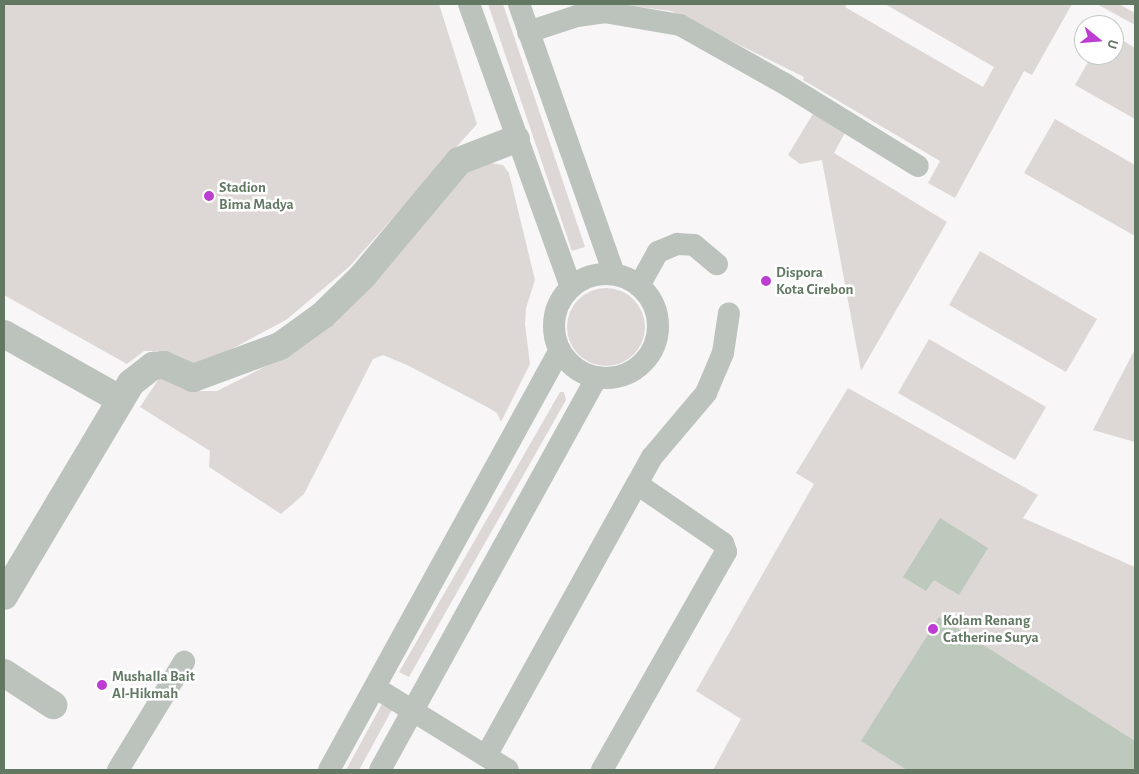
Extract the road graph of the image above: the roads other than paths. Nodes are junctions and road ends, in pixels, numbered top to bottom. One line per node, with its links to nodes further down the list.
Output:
1 (470, 4): 4 (lane)
2 (519, 4): 3 (lane)
3 (528, 32): 5 (lane); 7 (lane)
4 (516, 139): 9 (lane); 14 (street)
5 (918, 166)
6 (717, 264): 8 (lane)
7 (614, 274): 8 (lane); 9 (lane)
8 (639, 286): 13 (lane)
9 (571, 287): 12 (lane)
10 (729, 314): 15 (lane)
11 (4, 334): 14 (street)
12 (559, 351): 13 (lane); 19 (lane)
13 (596, 378): 21 (lane)
14 (121, 400): 16 (street)
15 (637, 484): 22 (lane); 27 (lane)
16 (8, 579)
17 (184, 662): 23 (lane)
18 (4, 673): 20 (street)
19 (376, 688): 21 (lane); 24 (lane)
20 (53, 705)
21 (413, 711): 22 (lane); 25 (lane)
22 (486, 756): 26 (lane)
23 (118, 770)
24 (329, 770)
25 (380, 770)
26 (508, 770)
27 (602, 770)

